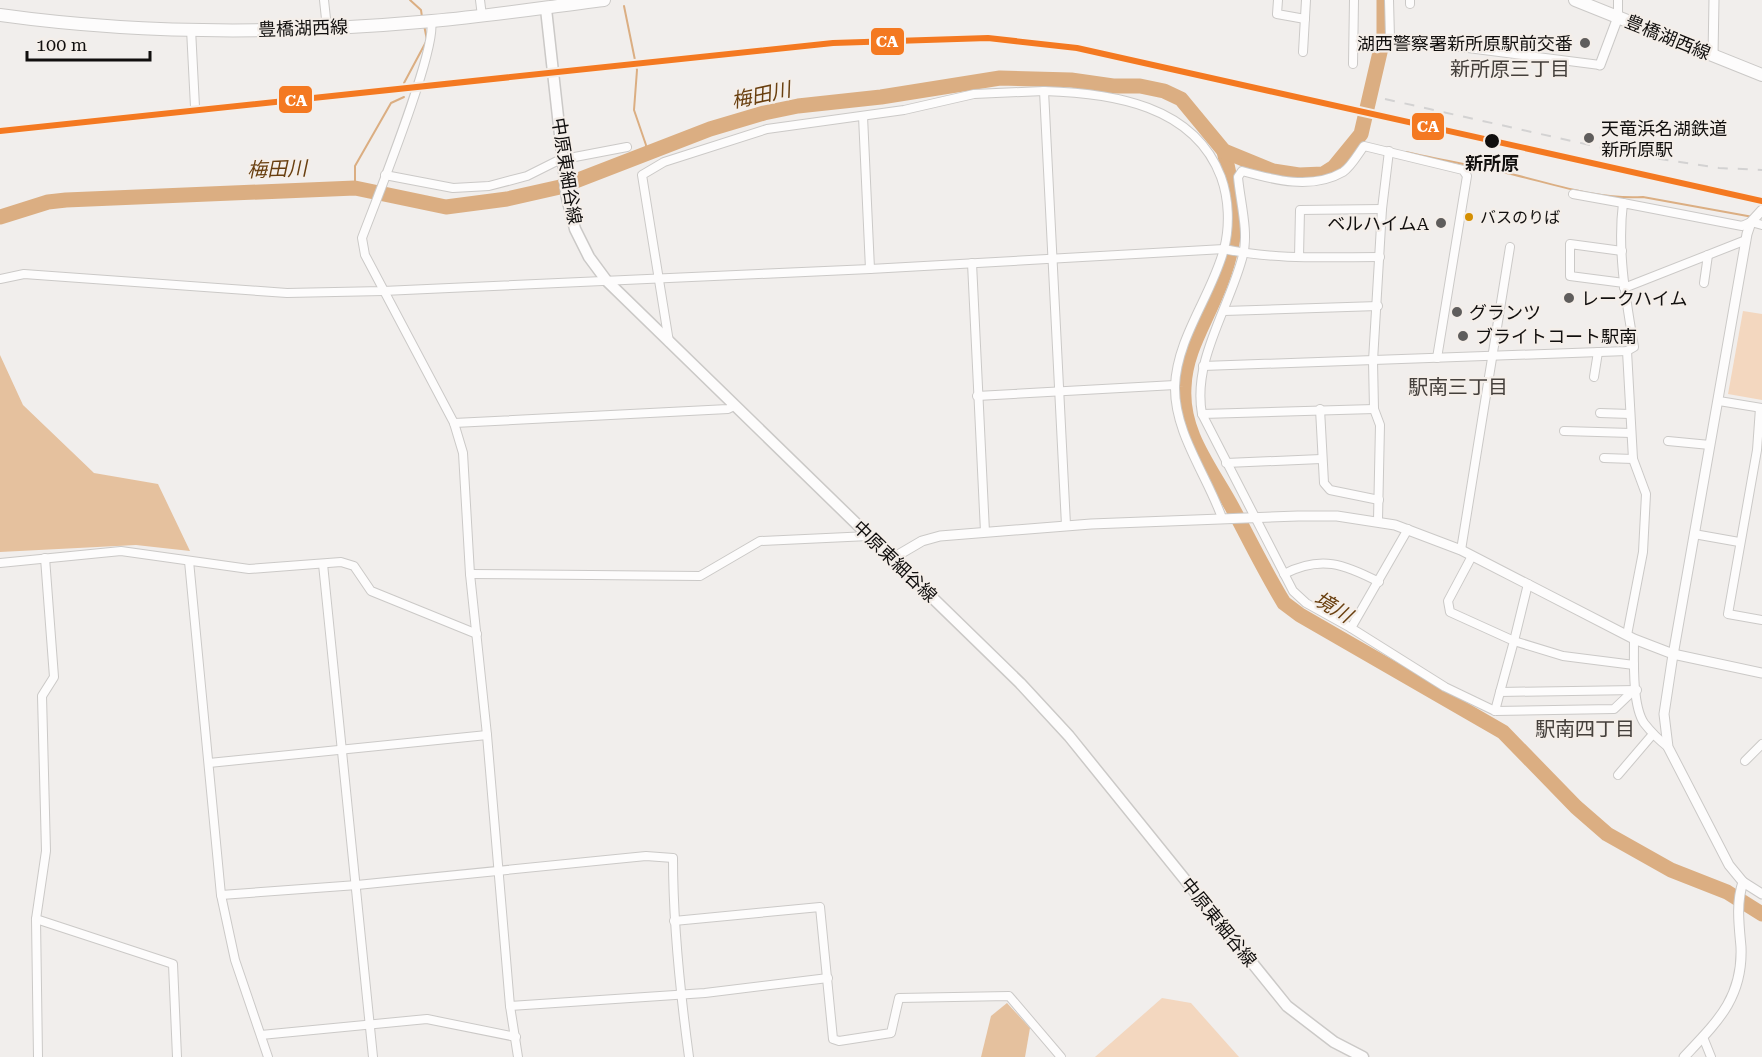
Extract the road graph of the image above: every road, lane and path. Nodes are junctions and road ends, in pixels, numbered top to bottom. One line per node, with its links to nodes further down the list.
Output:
1 (324, 0): 17 (street)
2 (480, 0): 13 (street)
3 (599, 0): 11 (main road, 豊橋湖西線)
4 (1278, 0): 15 (street)
5 (1306, 0): 15 (street)
6 (1354, 0): 21 (street)
7 (1389, 0): 22 (street)
8 (1575, 0): 14 (main road, 豊橋湖西線)
9 (1618, 0): 14 (street)
10 (1714, 0): 20 (street)
11 (546, 9): 13 (main road, 豊橋湖西線); 29 (main road, 中原東細谷線)
12 (0, 15): 18 (main road, 豊橋湖西線)
13 (482, 16): 16 (main road, 豊橋湖西線)
14 (1618, 17): 20 (main road, 豊橋湖西線); 22 (street)
15 (1305, 19): 19 (street)
16 (425, 22): 17 (main road, 豊橋湖西線); 30 (street)
17 (327, 28): 18 (main road, 豊橋湖西線)
18 (191, 30): 25 (street)
19 (1303, 52)
20 (1713, 55): 23 (main road, 豊橋湖西線)
21 (1353, 64)
22 (1600, 65)
23 (1762, 75)
24 (1044, 91): 26 (street); 39 (street); 45 (street)
25 (195, 107)
26 (863, 116): 47 (street); 48 (street)
27 (627, 147): 29 (street)
28 (1389, 151): 33 (street); 41 (street); 60 (street)
29 (563, 161): 30 (street); 50 (main road, 中原東細谷線)
30 (384, 177): 53 (street)
31 (1573, 194): 32 (street)
32 (1623, 203): 35 (street); 40 (street)
33 (1382, 209): 43 (street); 44 (street)
34 (1761, 212): 35 (street)
35 (1751, 222): 36 (street); 37 (street)
36 (1762, 225)
37 (1746, 240): 42 (street); 67 (street)
38 (1510, 247): 59 (street)
39 (1224, 249): 41 (street); 45 (street); 64 (street)
40 (1622, 251): 52 (street); 52 (street)
41 (1244, 253): 43 (street); 55 (street)
42 (1708, 255): 51 (street); 52 (street)
43 (1299, 256): 44 (street)
44 (1380, 257): 54 (street)
45 (1051, 259): 46 (street); 65 (street)
46 (972, 263): 47 (street); 66 (street)
47 (870, 269): 48 (street)
48 (661, 278): 50 (street); 56 (street)
49 (0, 279): 53 (street)
50 (606, 280): 53 (street); 56 (main road, 中原東細谷線)
51 (1704, 283)
52 (1624, 285): 57 (street)
53 (382, 291): 75 (street)
54 (1378, 306): 55 (street); 61 (street)
55 (1224, 312): 62 (street)
56 (669, 342): 68 (main road, 中原東細谷線)
57 (1627, 351): 58 (street); 74 (street)
58 (1598, 352): 59 (street); 63 (street)
59 (1493, 356): 60 (street); 95 (street)
60 (1437, 358): 61 (street)
61 (1373, 361): 62 (street); 71 (street)
62 (1203, 366): 73 (street)
63 (1594, 377)
64 (1175, 386): 65 (street); 87 (street)
65 (1060, 391): 66 (street); 89 (street)
66 (977, 396): 91 (street)
67 (1719, 400): 69 (street); 79 (street)
68 (734, 406): 75 (street); 93 (main road, 中原東細谷線)
69 (1761, 408): 80 (street)
70 (1320, 409): 71 (street); 73 (street); 82 (street)
71 (1374, 409): 85 (street)
72 (1600, 413): 74 (street)
73 (1202, 414): 84 (street)
74 (1630, 414): 77 (street)
75 (454, 423): 102 (street)
76 (1564, 431): 77 (street)
77 (1631, 433): 83 (street)
78 (1668, 441): 79 (street)
79 (1710, 445): 92 (street)
80 (1759, 450): 94 (street)
81 (1604, 458): 83 (street)
82 (1321, 459): 84 (street); 85 (street)
83 (1632, 459): 109 (street)
84 (1227, 463): 86 (street)
85 (1379, 500): 88 (street)
86 (1253, 517): 87 (street); 88 (street); 103 (street)
87 (1225, 518): 89 (street)
88 (1378, 520): 90 (street)
89 (1066, 525): 91 (street)
90 (1408, 529): 95 (street); 104 (street)
91 (984, 532): 98 (street)
92 (1694, 534): 94 (street); 111 (street)
93 (869, 536): 98 (main road, 中原東細谷線); 102 (street)
94 (1739, 542): 106 (street)
95 (1461, 550): 96 (street)
96 (1472, 556): 105 (street); 110 (street)
97 (45, 558): 99 (street); 100 (street); 130 (street)
98 (893, 558): 146 (main road, 中原東細谷線)
99 (189, 561): 101 (street); 123 (street)
100 (0, 563)
101 (323, 564): 108 (street); 121 (street)
102 (470, 574): 108 (street)
103 (1284, 574): 104 (street); 107 (street)
104 (1379, 582): 107 (street)
105 (1528, 584): 109 (street); 110 (street)
106 (1762, 620)
107 (1351, 628): 116 (street)
108 (477, 634): 118 (street)
109 (1631, 637): 111 (street); 112 (street)
110 (1514, 641): 112 (street); 115 (street)
111 (1673, 654): 113 (street); 120 (street)
112 (1634, 664): 114 (street)
113 (1762, 673)
114 (1635, 690): 115 (street); 116 (street); 117 (street)
115 (1500, 692): 116 (street)
116 (1495, 711)
117 (1653, 734): 120 (street); 124 (street)
118 (487, 735): 121 (street); 125 (street)
119 (1762, 744): 122 (street)
120 (1668, 747): 127 (street)
121 (342, 749): 123 (street); 126 (street)
122 (1745, 760)
123 (209, 763): 129 (street)
124 (1618, 774)
125 (498, 871): 126 (street); 131 (street); 134 (street)
126 (357, 885): 129 (street); 135 (street)
127 (1742, 887): 128 (street); 137 (street)
128 (1762, 894)
129 (221, 895): 136 (street)
130 (36, 919): 139 (street); 140 (street)
131 (674, 921): 132 (street); 133 (street)
132 (828, 978): 133 (street); 145 (street)
133 (680, 994): 134 (street); 144 (street)
134 (510, 1006): 138 (street)
135 (368, 1023): 136 (street); 138 (street); 142 (street)
136 (261, 1035): 141 (street)
137 (1703, 1037): 147 (street); 148 (street)
138 (516, 1038): 143 (street)
139 (38, 1057)
140 (177, 1057)
141 (268, 1057)
142 (373, 1057)
143 (518, 1057)
144 (689, 1057)
145 (1061, 1057)
146 (1363, 1057)
147 (1684, 1057)
148 (1711, 1057)

